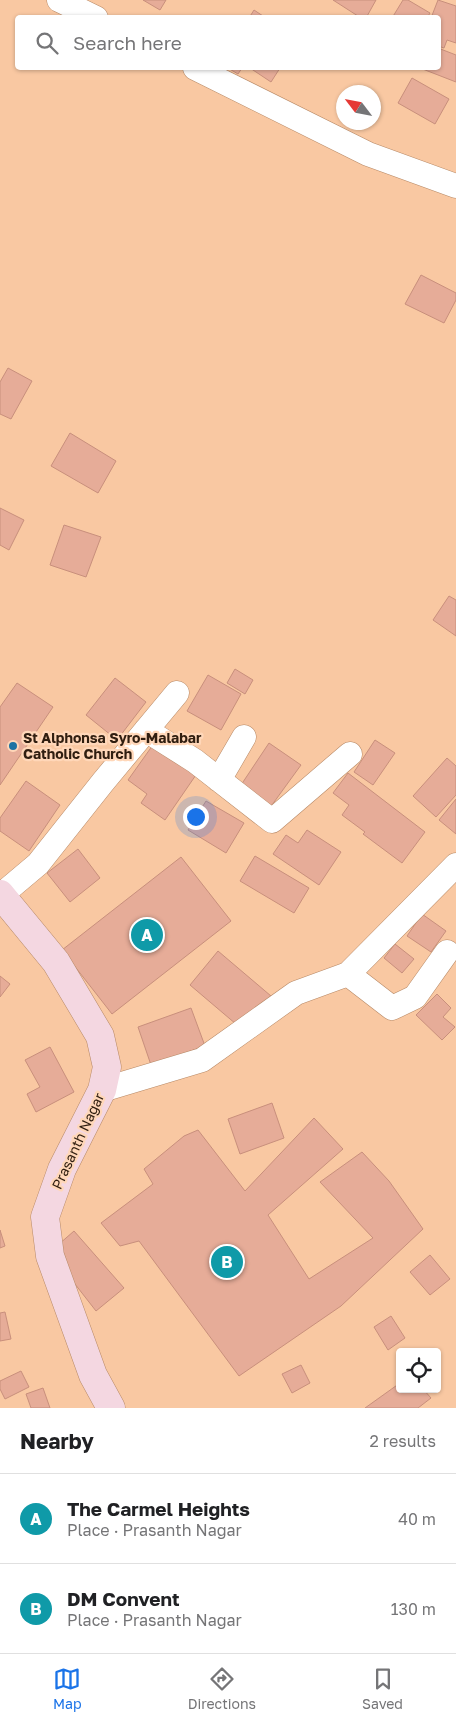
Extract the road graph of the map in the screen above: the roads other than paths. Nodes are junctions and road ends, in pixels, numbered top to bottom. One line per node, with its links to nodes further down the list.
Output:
1 (59, 0): 2 (street)
2 (90, 15)
3 (200, 70): 4 (street)
4 (456, 186)
5 (177, 693): 6 (street)
6 (146, 730): 9 (street); 11 (street)
7 (244, 737): 9 (street)
8 (350, 754): 9 (street)
9 (219, 780)
10 (456, 865): 13 (street)
11 (0, 895): 14 (street, Prasanth Nagar)
12 (447, 952): 13 (street)
13 (348, 974): 14 (street)
14 (102, 1090): 15 (street, Prasanth Nagar)
15 (111, 1408)

